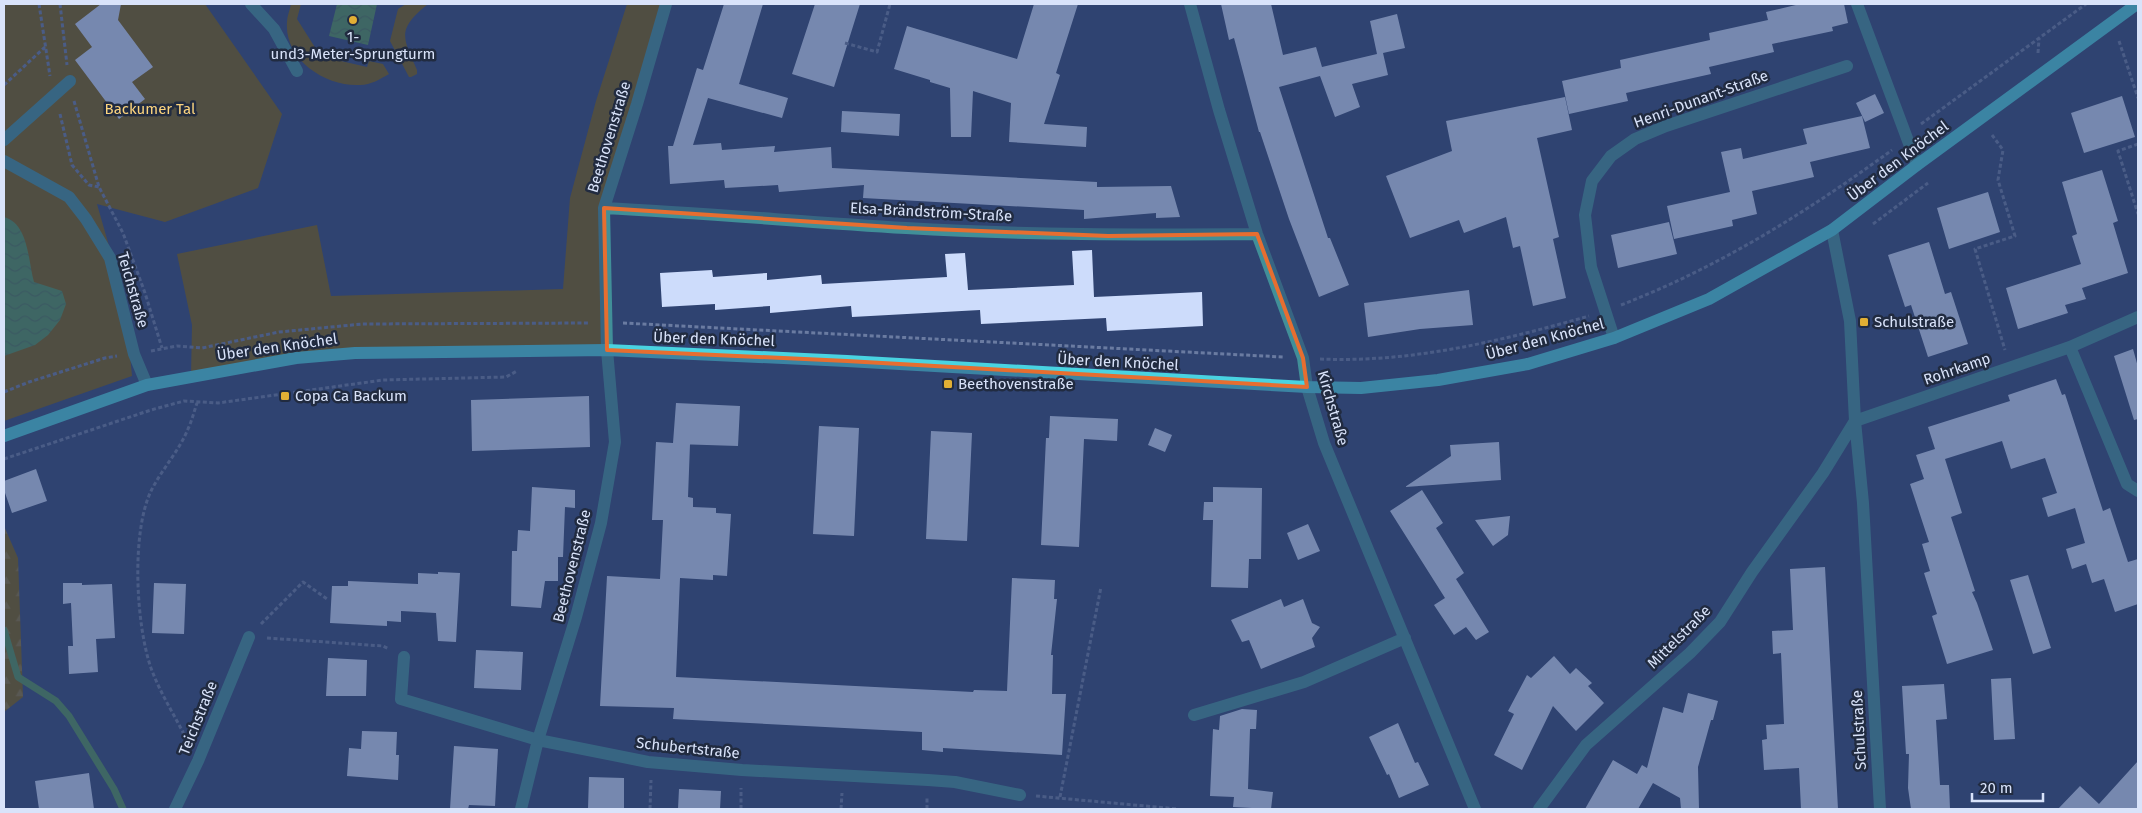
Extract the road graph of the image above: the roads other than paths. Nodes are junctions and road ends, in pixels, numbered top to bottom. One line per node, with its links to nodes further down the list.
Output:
1 (251, 4): 7 (street)
2 (666, 4): 12 (street, Beethovenstraße)
3 (1190, 4): 14 (street, Kirchstraße)
4 (1857, 4): 11 (street)
5 (2137, 4): 11 (main road, Über den Knöchel)
6 (1847, 66): 16 (street, Henri-Dunant-Straße)
7 (297, 71)
8 (70, 81): 9 (street)
9 (4, 140)
10 (4, 161): 19 (street, Teichstraße)
11 (1917, 165): 13 (main road, Über den Knöchel)
12 (604, 208): 14 (street, Elsa-Brändström-Straße); 18 (street, Beethovenstraße)
13 (1832, 230): 16 (main road, Über den Knöchel); 21 (street, Schulstraße)
14 (1257, 234): 20 (street, Kirchstraße)
15 (2138, 317): 17 (street, Rohrkamp)
16 (1614, 338): 20 (main road, Über den Knöchel)
17 (2070, 347): 21 (street, Rohrkamp); 23 (street)
18 (607, 350): 19 (main road, Über den Knöchel); 20 (main road, Über den Knöchel); 28 (street, Beethovenstraße)
19 (147, 385): 22 (main road, Über den Knöchel)
20 (1307, 387): 25 (street, Kirchstraße)
21 (1854, 421): 33 (street, Mittelstraße); 34 (street, Schulstraße)
22 (4, 436)
23 (2138, 492)
24 (249, 637): 30 (street, Teichstraße)
25 (1405, 638): 27 (street); 32 (street, Kirchstraße)
26 (404, 657): 28 (street, Schubertstraße)
27 (1194, 715)
28 (538, 740): 29 (street, Schubertstraße); 31 (street, Beethovenstraße)
29 (1020, 796)
30 (175, 809)
31 (521, 809)
32 (1475, 809)
33 (1539, 809)
34 (1880, 809)

